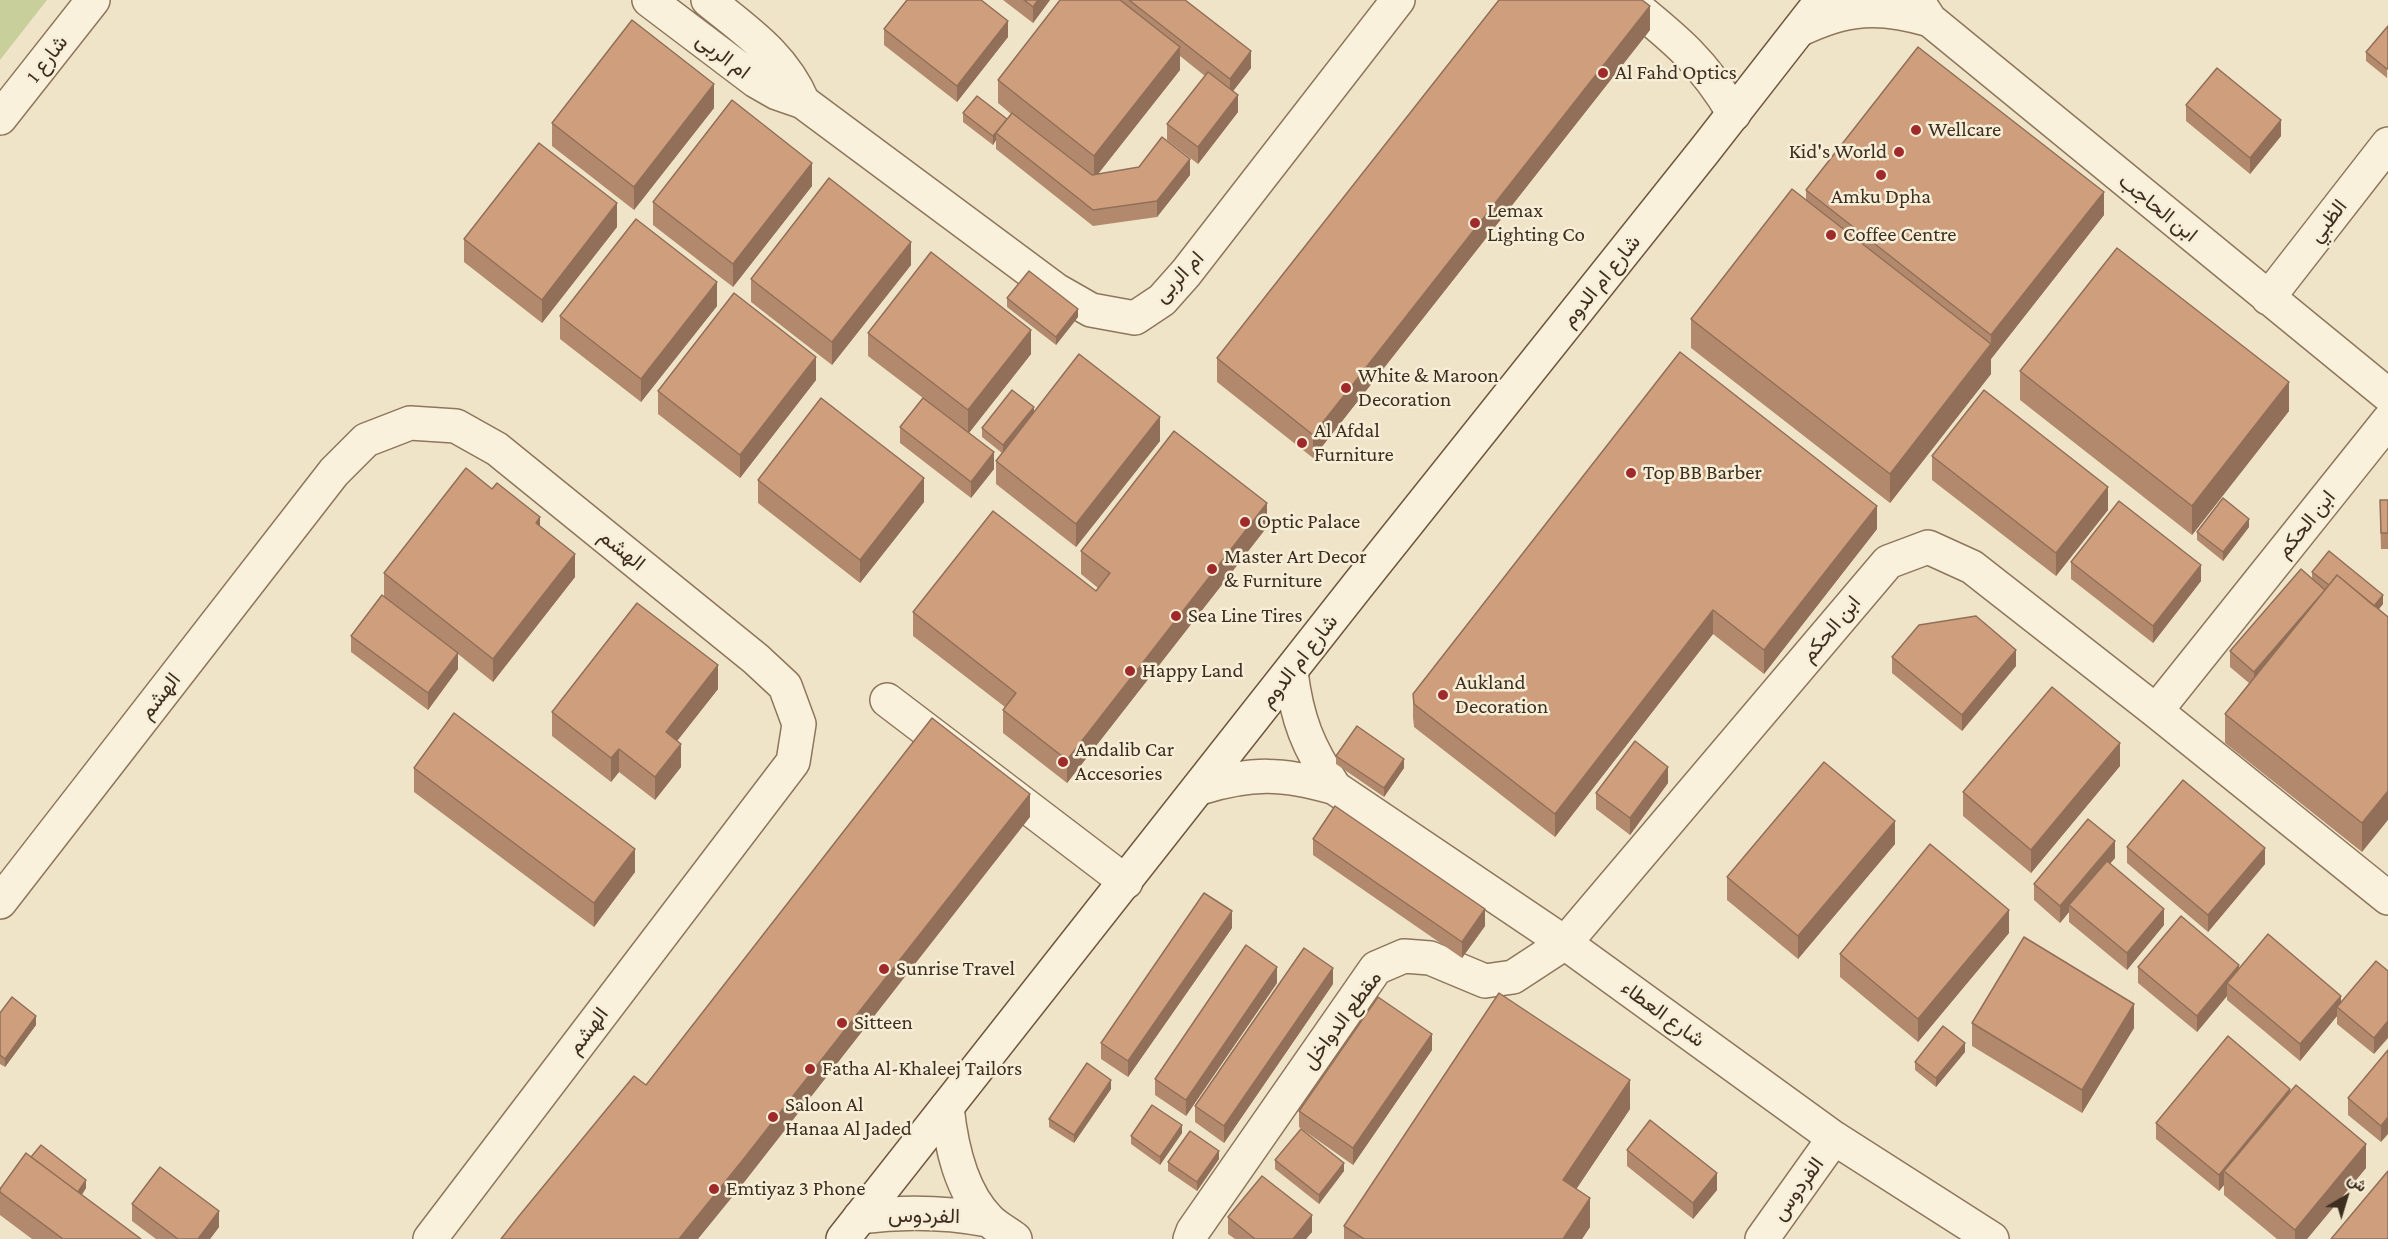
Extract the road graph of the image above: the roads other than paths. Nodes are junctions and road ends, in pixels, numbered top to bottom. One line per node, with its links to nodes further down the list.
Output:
1 (93, 0): 11 (street, شارع 1)
2 (649, 0): 9 (street, ام الربى)
3 (708, 0): 9 (street, ام الربى)
4 (1398, 0): 9 (street, ام الربى)
5 (1627, 0): 10 (street)
6 (1822, 0): 8 (street, شارع ام الدوم)
7 (1924, 10): 8 (street, ابن الحاجب); 13 (street, ابن الحاجب)
8 (1799, 30): 10 (street, شارع ام الدوم)
9 (803, 102)
10 (1734, 114): 16 (street, شارع ام الدوم)
11 (0, 118)
12 (2388, 144): 13 (street, الظبي)
13 (2268, 298): 14 (street, ابن الحاجب)
14 (2388, 395)
15 (2388, 421): 18 (street, ابن الحكم)
16 (1291, 672): 19 (street, شارع ام الدوم); 20 (street, شارع العطاء)
17 (887, 700): 21 (street)
18 (2156, 711): 22 (street, ابن الحكم); 24 (street, ابن الحكم)
19 (1200, 788): 20 (street, شارع العطاء); 21 (street, شارع ام الدوم)
20 (1335, 788): 24 (street, شارع العطاء)
21 (1126, 882): 25 (street, شارع ام الدوم)
22 (2388, 898)
23 (0, 902): 29 (street, الهشم)
24 (1565, 943): 26 (street, شارع العطاء); 31 (street, مقطع الدواخل)
25 (947, 1107): 27 (street, الفردوس); 28 (street, شارع ام الدوم)
26 (1834, 1138): 32 (street, الفردوس); 33 (street, شارع العطاء)
27 (988, 1220): 28 (street, الفردوس); 30 (street, الفردوس)
28 (852, 1228)
29 (430, 1239)
30 (1015, 1239)
31 (1190, 1239)
32 (1762, 1239)
33 (1992, 1239)

